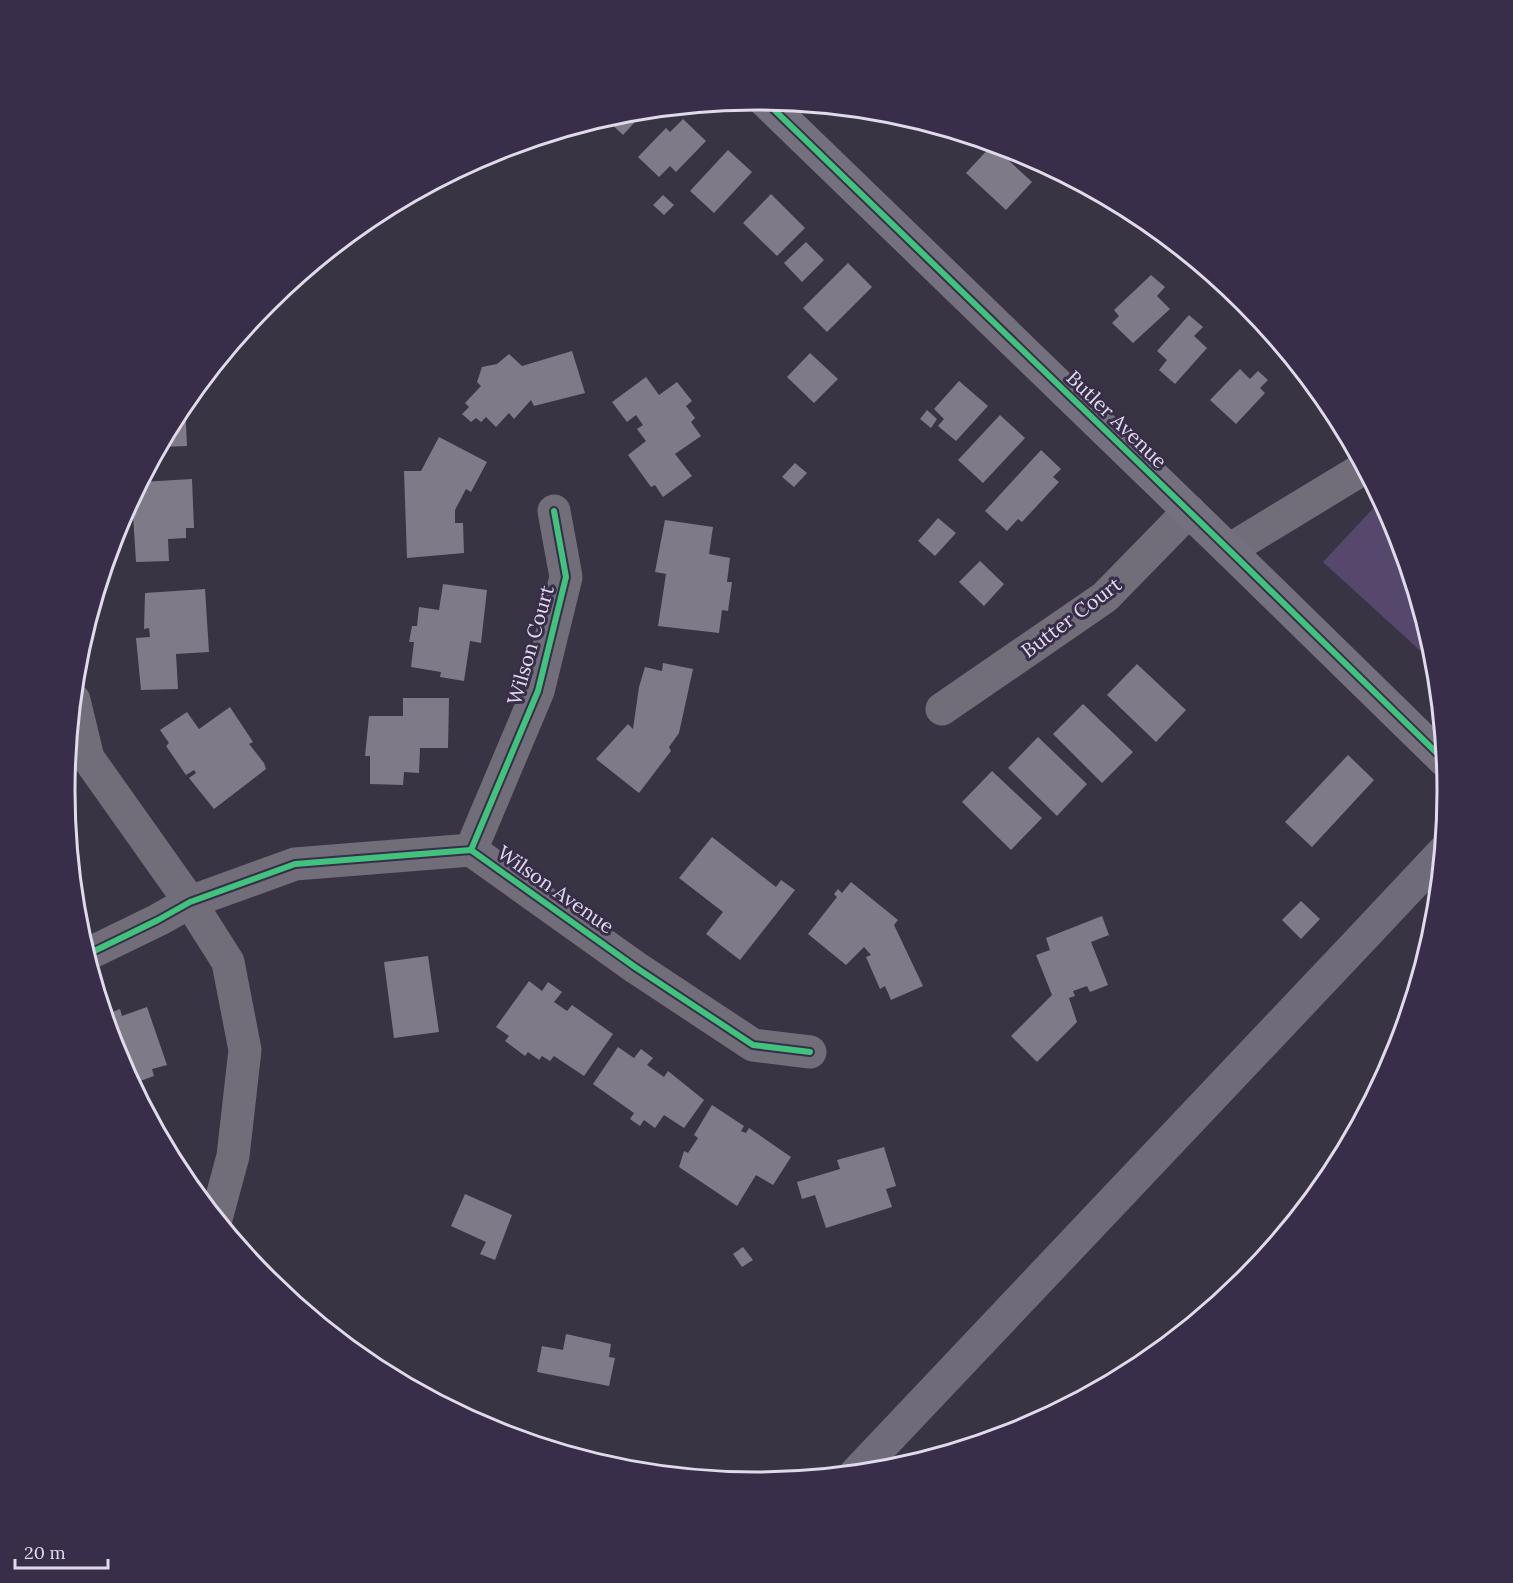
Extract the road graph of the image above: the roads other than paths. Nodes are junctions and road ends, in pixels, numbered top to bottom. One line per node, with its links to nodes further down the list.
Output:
1 (775, 110): 4 (street, Butler Avenue)
2 (1358, 472): 5 (street)
3 (554, 511): 9 (street, Wilson Court)
4 (1189, 511): 5 (street, Butler Avenue); 6 (street, Butter Court)
5 (1229, 550): 8 (street, Butler Avenue)
6 (942, 709)
7 (79, 721): 11 (street)
8 (1437, 753)
9 (471, 850): 11 (street, Wilson Avenue); 13 (street, Wilson Avenue)
10 (1434, 861): 15 (highway)
11 (190, 902): 12 (street, Wilson Avenue); 14 (street)
12 (94, 951)
13 (810, 1052)
14 (219, 1209)
15 (865, 1464)

